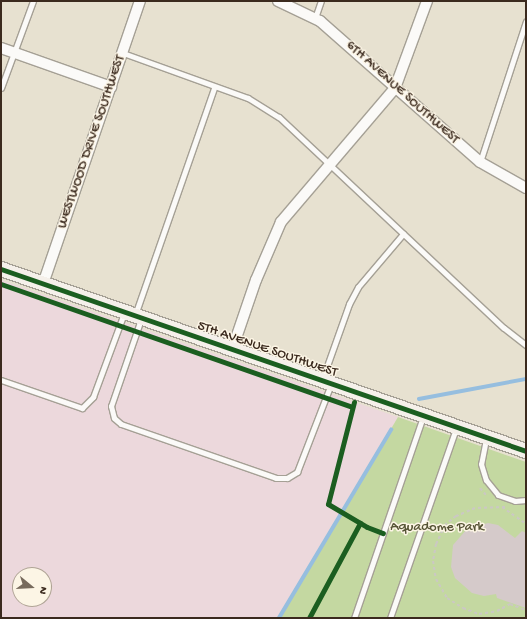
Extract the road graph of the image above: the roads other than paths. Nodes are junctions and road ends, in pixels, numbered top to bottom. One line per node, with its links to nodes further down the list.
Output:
1 (33, 1): 9 (lane)
2 (140, 1): 10 (street, WESTWOOD DRIVE SOUTHWEST)
3 (278, 1): 6 (street, 6TH AVENUE SOUTHWEST)
4 (321, 1): 6 (lane)
5 (427, 1): 14 (street)
6 (315, 18): 14 (street, 6TH AVENUE SOUTHWEST)
7 (526, 21): 15 (lane)
8 (1, 48): 9 (street)
9 (15, 53): 11 (street); 12 (lane)
10 (123, 53): 11 (street, WESTWOOD DRIVE SOUTHWEST); 13 (lane)
11 (111, 87): 20 (street, WESTWOOD DRIVE SOUTHWEST)
12 (1, 88)
13 (214, 88): 16 (lane); 21 (lane)
14 (395, 88): 15 (street, 6TH AVENUE SOUTHWEST); 16 (street)
15 (480, 162): 17 (street, 6TH AVENUE SOUTHWEST)
16 (331, 164): 18 (lane); 23 (street)
17 (526, 188)
18 (403, 234): 22 (lane); 25 (lane)
19 (1, 269): 20 (street, 5TH AVENUE SOUTHWEST)
20 (43, 284): 21 (street, 5TH AVENUE SOUTHWEST)
21 (133, 316): 23 (street, 5TH AVENUE SOUTHWEST); 24 (lane); 25 (lane)
22 (526, 344)
23 (232, 350): 25 (street, 5TH AVENUE SOUTHWEST)
24 (1, 380)
25 (326, 383): 26 (street, 5TH AVENUE SOUTHWEST)
26 (424, 416): 27 (street, 5TH AVENUE SOUTHWEST); 31 (lane)
27 (456, 427): 28 (street, 5TH AVENUE SOUTHWEST); 32 (lane)
28 (486, 438): 29 (street, 5TH AVENUE SOUTHWEST); 30 (lane)
29 (526, 451)
30 (526, 500)
31 (354, 618)
32 (390, 618)

